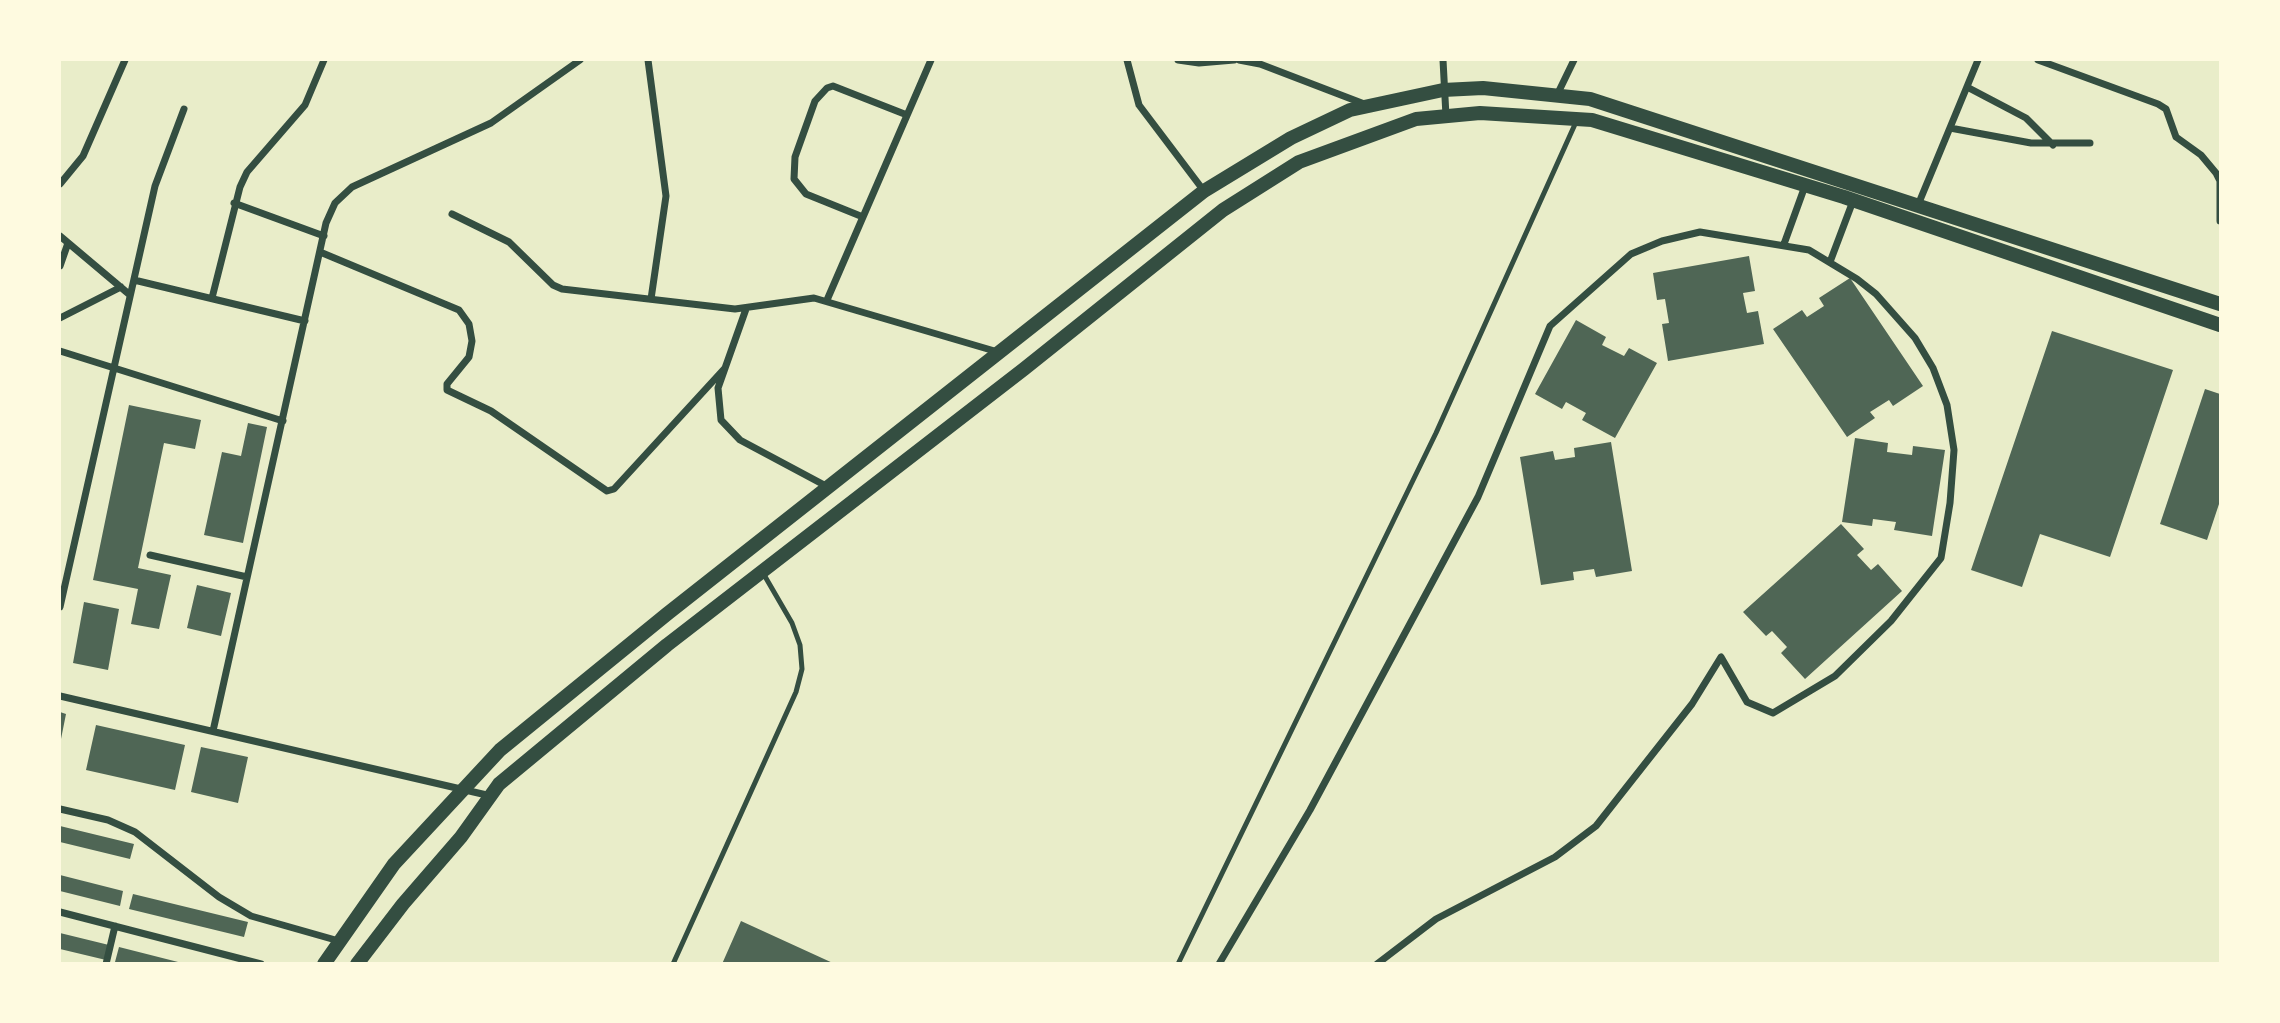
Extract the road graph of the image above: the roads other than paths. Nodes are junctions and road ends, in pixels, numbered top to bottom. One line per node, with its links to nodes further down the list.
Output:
1 (125, 60): 25 (street)
2 (324, 60): 29 (street)
3 (580, 60): 35 (street)
4 (648, 60): 45 (street)
5 (931, 60): 19 (street)
6 (1127, 60): 27 (street)
7 (1178, 60): 8 (street)
8 (1234, 60)
9 (1239, 60): 17 (street)
10 (1443, 60): 15 (street)
11 (1574, 60): 16 (street)
12 (1978, 60): 14 (street)
13 (2038, 60): 33 (street)
14 (1967, 87): 22 (street); 24 (street)
15 (1443, 90): 16 (main road); 17 (main road); 20 (street)
16 (1557, 95): 30 (main road)
17 (1370, 106): 27 (main road)
18 (184, 109): 41 (street)
19 (907, 115): 32 (street); 32 (street)
20 (1446, 117): 21 (main road); 59 (main road)
21 (1577, 119): 26 (main road); 75 (lane)
22 (1950, 128): 24 (street); 30 (street)
23 (2091, 144): 24 (street)
24 (2053, 145)
25 (60, 184)
26 (1805, 185): 28 (main road); 37 (street)
27 (1204, 191): 53 (main road)
28 (1853, 200): 39 (street); 51 (main road)
29 (234, 203): 35 (street); 44 (street)
30 (1918, 205): 47 (main road)
31 (452, 214): 45 (street)
32 (863, 217): 46 (street)
33 (2221, 221)
34 (60, 236): 36 (street)
35 (324, 236): 38 (street)
36 (68, 243): 40 (street); 42 (street)
37 (1784, 244): 39 (street); 76 (street)
38 (320, 252): 50 (street); 55 (street)
39 (1830, 262): 77 (street)
40 (60, 266)
41 (134, 280): 43 (street); 44 (street)
42 (121, 287): 43 (street); 49 (street)
43 (130, 295): 54 (street)
44 (212, 299): 50 (street)
45 (651, 299): 48 (street)
46 (827, 300): 48 (street); 53 (street)
47 (2221, 304)
48 (746, 309): 55 (street)
49 (60, 318)
50 (305, 321): 56 (street)
51 (2221, 325)
52 (60, 351): 54 (street)
53 (999, 352): 57 (main road)
54 (115, 368): 56 (street); 61 (street)
55 (725, 369): 57 (street)
56 (282, 421): 60 (street)
57 (829, 487): 64 (main road)
58 (150, 555): 60 (street)
59 (762, 571): 65 (main road); 74 (lane)
60 (247, 577): 63 (street)
61 (60, 607)
62 (60, 696): 63 (street)
63 (213, 731): 64 (street)
64 (462, 787): 65 (street); 69 (main road)
65 (491, 796): 73 (main road)
66 (60, 809): 69 (street)
67 (60, 912): 68 (street)
68 (115, 926): 70 (street); 71 (street)
69 (339, 941): 72 (main road)
70 (106, 964)
71 (261, 964)
72 (324, 964)
73 (357, 964)
74 (673, 964)
75 (1178, 964)
76 (1219, 964)
77 (1377, 964)

